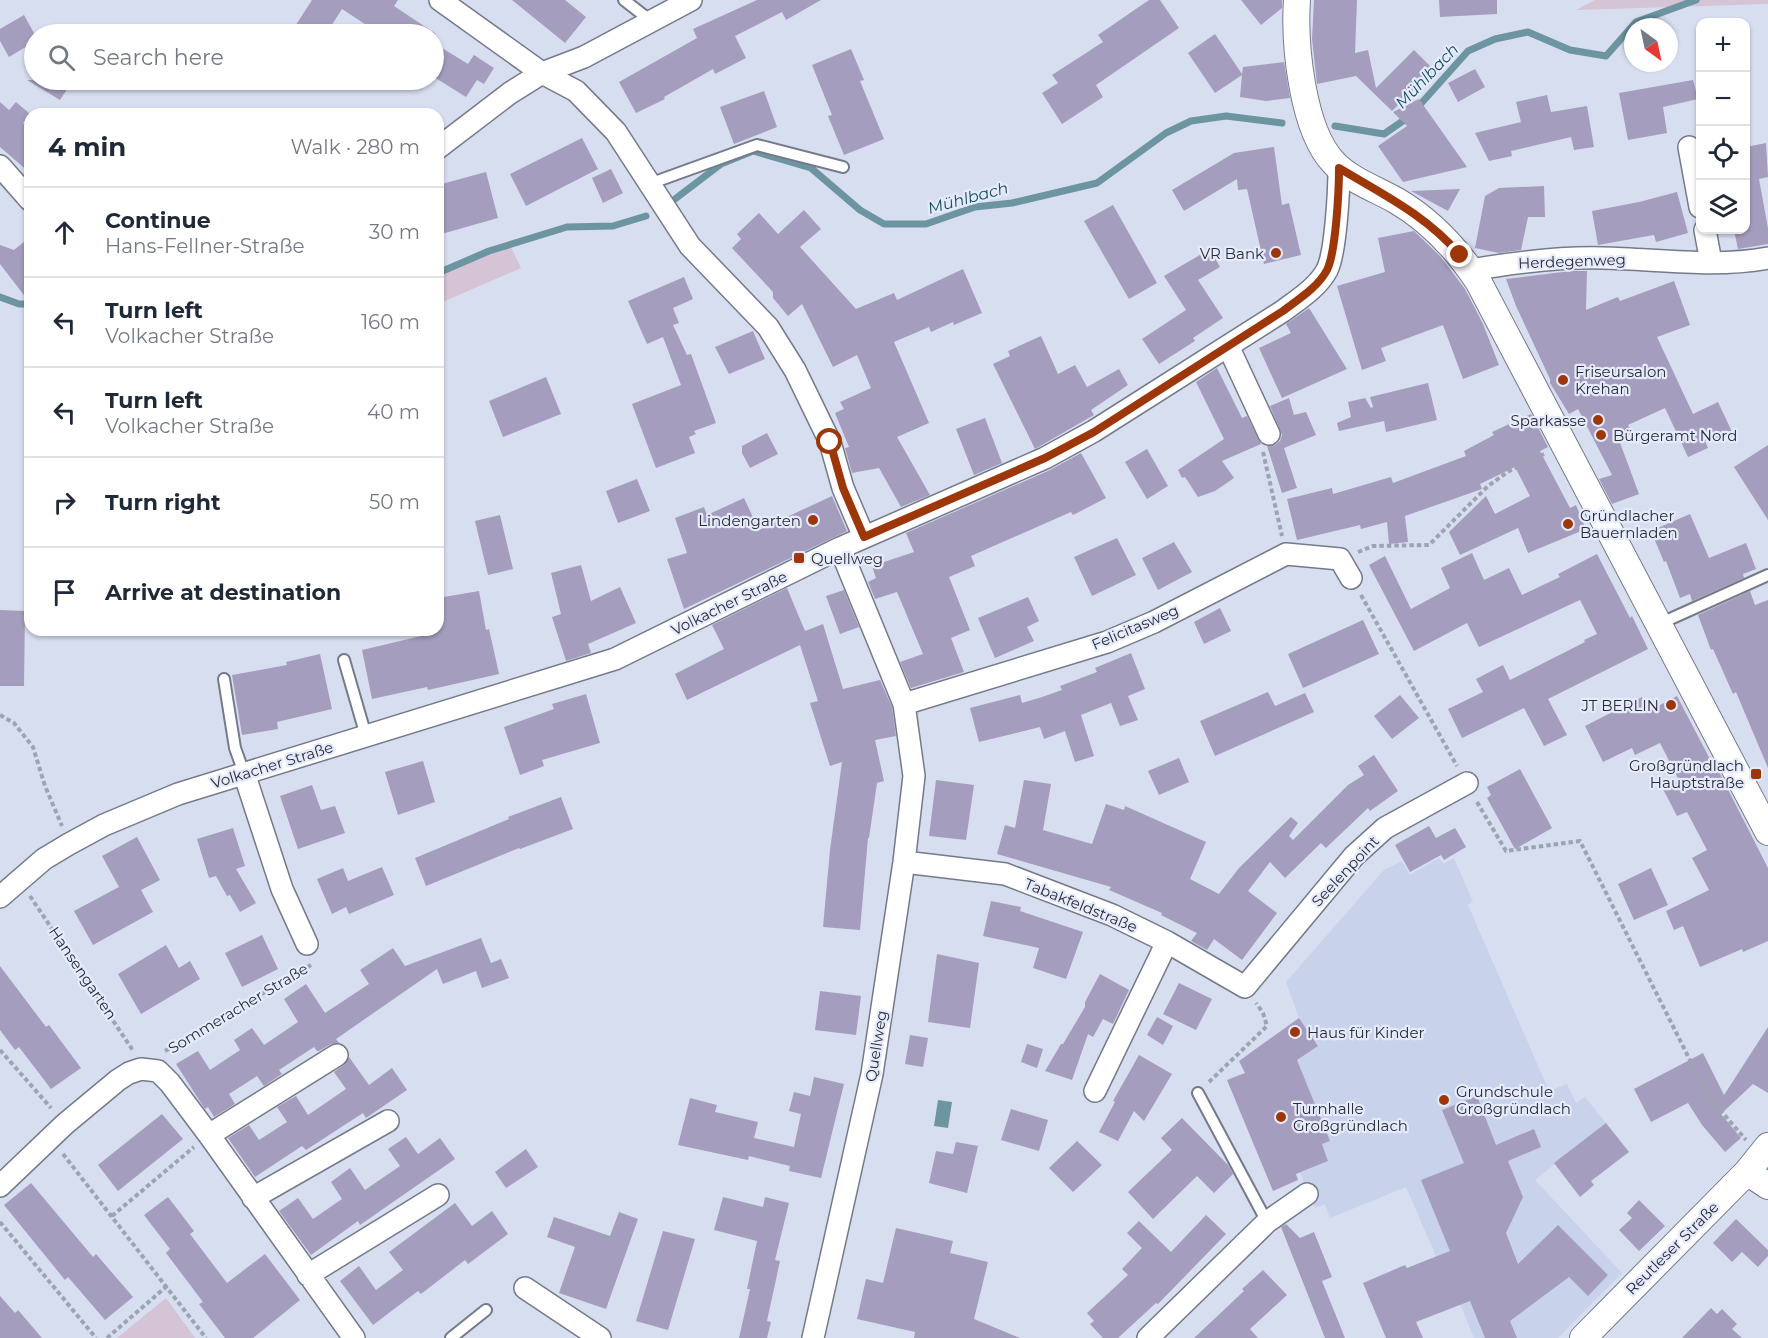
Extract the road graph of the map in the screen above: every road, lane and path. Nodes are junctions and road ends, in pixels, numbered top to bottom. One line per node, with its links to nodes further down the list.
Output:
1 (440, 0): 6 (street)
2 (624, 0): 5 (lane)
3 (691, 0): 5 (street)
4 (1296, 0): 11 (street)
5 (651, 21): 6 (street)
6 (542, 73): 7 (street); 13 (street)
7 (444, 143)
8 (1689, 147): 12 (street)
9 (0, 166): 14 (street)
10 (843, 167): 13 (lane)
11 (1339, 168): 18 (street); 19 (street, Volkacher Straße)
12 (1696, 182)
13 (649, 184): 22 (street)
14 (24, 193)
15 (1706, 234): 17 (street)
16 (1768, 258): 17 (street, Herdegenweg)
17 (1710, 262): 18 (street, Herdegenweg)
18 (1471, 270): 21 (street)
19 (1228, 346): 20 (street); 22 (street, Volkacher Straße)
20 (1269, 434): 24 (path)
21 (1564, 447): 25 (path); 28 (street)
22 (864, 537): 23 (street, Volkacher Straße)
23 (840, 548): 31 (street, Quellweg); 33 (street, Volkacher Straße)
24 (1286, 554): 25 (street); 31 (street, Felicitasweg)
25 (1340, 559): 27 (street)
26 (1768, 575): 28 (lane)
27 (1351, 578): 35 (path)
28 (1659, 624): 36 (street)
29 (344, 660): 33 (lane)
30 (225, 679): 34 (lane)
31 (904, 704): 38 (street, Quellweg)
32 (0, 715): 37 (path)
33 (366, 736): 34 (street, Volkacher Straße)
34 (244, 773): 37 (street, Volkacher Straße); 42 (street, Sommeracher Straße)
35 (1467, 783): 43 (street, Seelenpoint); 52 (path)
36 (1768, 832)
37 (69, 844): 39 (street, Volkacher Straße)
38 (904, 862): 41 (street, Tabakfeldstraße); 64 (street, Quellweg)
39 (19, 880): 40 (street, Volkacher Straße); 46 (path, Hansengarten)
40 (0, 897)
41 (1167, 942): 43 (street, Tabakfeldstraße); 47 (street)
42 (307, 944): 46 (path, Sommeracher Straße)
43 (1245, 987): 48 (path)
44 (0, 1050): 50 (path)
45 (337, 1055): 51 (street)
46 (141, 1070): 50 (street); 51 (street)
47 (1095, 1091)
48 (1198, 1093): 59 (lane)
49 (387, 1121): 56 (street)
50 (57, 1130): 53 (street); 57 (path)
51 (209, 1135): 56 (street); 57 (path)
52 (1761, 1165): 72 (street, Reutleser Straße)
53 (0, 1186)
54 (1307, 1194): 59 (street)
55 (438, 1195): 60 (street)
56 (253, 1198): 60 (street)
57 (112, 1216): 61 (path)
58 (0, 1222): 65 (path)
59 (1267, 1222): 71 (street)
60 (308, 1275): 68 (street)
61 (166, 1286): 66 (path); 67 (path)
62 (525, 1288): 70 (street)
63 (486, 1310): 69 (lane)
64 (816, 1337)
65 (96, 1338)
66 (107, 1338)
67 (206, 1338)
68 (354, 1338)
69 (451, 1338)
70 (600, 1338)
71 (1148, 1338)
72 (1583, 1338)

